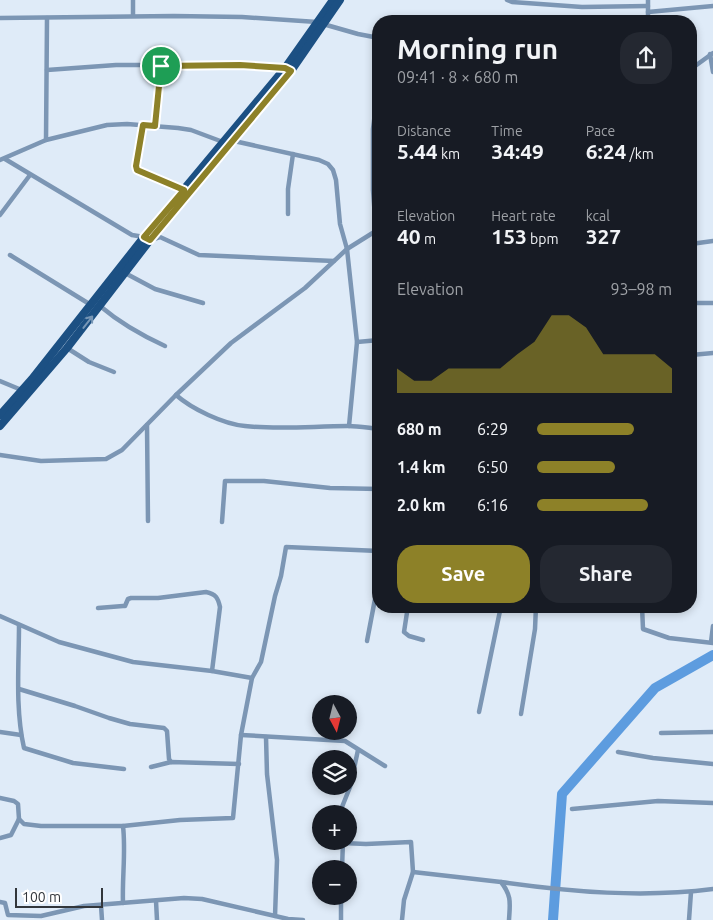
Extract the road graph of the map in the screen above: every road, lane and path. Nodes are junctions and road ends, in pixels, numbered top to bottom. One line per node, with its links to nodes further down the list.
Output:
1 (133, 0): 10 (street)
2 (333, 0): 13 (main road)
3 (340, 0): 13 (main road)
4 (507, 0): 6 (street)
5 (648, 0): 7 (street)
6 (556, 3): 7 (street)
7 (648, 6): 9 (street)
8 (713, 6): 9 (street)
9 (648, 12)
10 (133, 15): 12 (street); 13 (street)
11 (0, 18): 12 (street)
12 (47, 18): 19 (street)
13 (320, 23): 14 (street); 18 (main road)
14 (372, 37)
15 (712, 53): 16 (street); 20 (street)
16 (697, 64)
17 (161, 66): 18 (street); 19 (street); 22 (street)
18 (288, 69): 24 (main road); 25 (main road)
19 (47, 70): 23 (street)
20 (713, 72)
21 (143, 125): 22 (street); 23 (street); 29 (street)
22 (155, 126): 25 (street)
23 (46, 140): 27 (street)
24 (234, 141): 26 (street); 33 (main road)
25 (223, 142): 29 (main road)
26 (293, 154): 30 (street); 36 (street)
27 (2, 160): 28 (street)
28 (30, 175): 31 (street); 33 (street)
29 (184, 190): 33 (main road)
30 (288, 214)
31 (0, 215)
32 (372, 233): 36 (street)
33 (148, 239): 38 (street); 39 (main road); 43 (main road)
34 (713, 241): 35 (street)
35 (697, 243)
36 (347, 249): 38 (street); 46 (street)
37 (10, 255): 43 (street)
38 (334, 261): 54 (street)
39 (125, 273): 40 (street); 44 (main road)
40 (203, 303)
41 (697, 303): 42 (street)
42 (713, 303)
43 (91, 305): 53 (main road)
44 (100, 306): 47 (street); 48 (main road, one-way to 44)
45 (372, 341): 46 (street)
46 (357, 342): 58 (street)
47 (164, 346)
48 (67, 348): 51 (street); 53 (main road)
49 (713, 352): 50 (street)
50 (697, 353)
51 (114, 372)
52 (0, 381): 53 (street)
53 (26, 392): 55 (main road); 57 (main road)
54 (176, 394): 56 (street); 58 (street)
55 (0, 415)
56 (147, 425): 60 (street); 62 (street)
57 (0, 426)
58 (349, 426): 59 (street)
59 (372, 428)
60 (0, 455)
61 (372, 489): 63 (street)
62 (148, 521)
63 (222, 522)
64 (372, 551): 78 (street)
65 (98, 608): 77 (street)
66 (372, 613): 75 (street)
67 (407, 613): 74 (street)
68 (500, 613): 80 (street)
69 (536, 613): 81 (street)
70 (642, 613): 76 (street)
71 (0, 616): 72 (street)
72 (19, 625): 77 (street); 79 (street)
73 (713, 626): 76 (street)
74 (423, 640)
75 (367, 642)
76 (712, 643)
77 (212, 671): 78 (street)
78 (252, 678): 86 (street)
79 (19, 690): 85 (street); 90 (street)
80 (479, 712)
81 (521, 714)
82 (0, 732): 85 (street)
83 (713, 732): 84 (street)
84 (661, 733)
85 (21, 734): 95 (street)
86 (241, 734): 87 (street); 91 (street)
87 (266, 737): 88 (street); 113 (street)
88 (358, 750): 94 (street); 98 (street)
89 (618, 752): 92 (street)
90 (171, 762): 91 (street); 93 (street)
91 (239, 764): 101 (street)
92 (713, 764)
93 (151, 766)
94 (385, 766)
95 (124, 769)
96 (0, 798): 100 (street)
97 (713, 803): 99 (street)
98 (343, 805)
99 (572, 809)
100 (19, 819): 101 (street); 102 (street)
101 (124, 826): 110 (street)
102 (0, 838)
103 (357, 843): 104 (street)
104 (413, 872): 105 (street); 120 (street)
105 (501, 882): 107 (street); 121 (street)
106 (713, 889): 107 (street)
107 (691, 892): 122 (street)
108 (156, 901): 110 (street); 113 (street); 117 (street)
109 (0, 902): 114 (street)
110 (122, 904): 111 (street)
111 (101, 905): 115 (street); 116 (street)
112 (341, 905): 119 (street)
113 (275, 916): 118 (street)
114 (7, 918): 115 (street)
115 (41, 918)
116 (102, 920)
117 (157, 920)
118 (303, 920)
119 (341, 920)
120 (402, 920)
121 (509, 920)
122 (689, 920)

